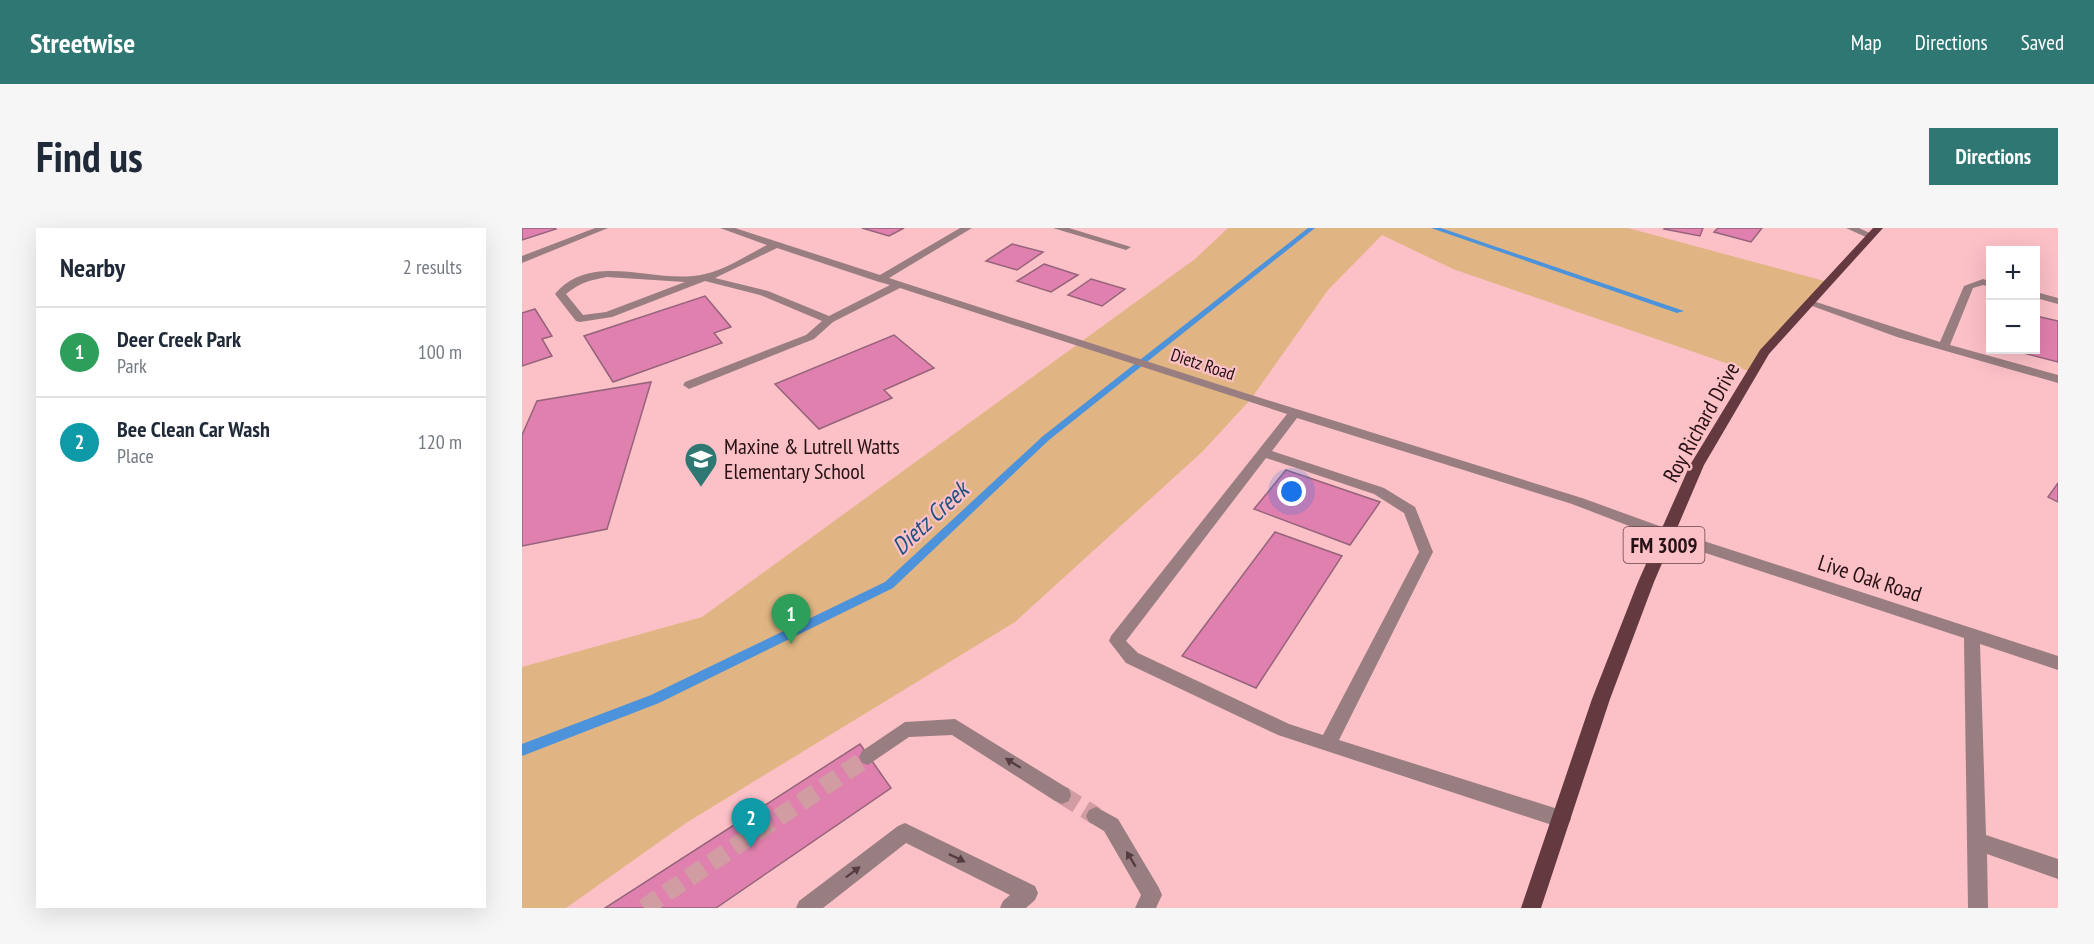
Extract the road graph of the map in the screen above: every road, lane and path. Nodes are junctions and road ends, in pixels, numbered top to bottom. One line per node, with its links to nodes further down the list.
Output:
1 (603, 228): 9 (street)
2 (725, 228): 7 (street, Dietz Road)
3 (967, 228): 11 (street)
4 (1058, 228): 8 (street)
5 (1851, 228): 6 (street)
6 (1875, 232): 16 (main road, Roy Richard Drive / FM 3009)
7 (775, 244): 10 (street); 11 (street, Dietz Road)
8 (1126, 247)
9 (522, 260)
10 (704, 278): 10 (street); 17 (street)
11 (880, 279): 13 (street, Dietz Road)
12 (1986, 283): 18 (street)
13 (898, 285): 17 (street); 21 (street, Dietz Road)
14 (2040, 296): 15 (street)
15 (2058, 301)
16 (1809, 303): 18 (street); 23 (main road, Roy Richard Drive / FM 3009)
17 (830, 320): 20 (street)
18 (1944, 347): 19 (street)
19 (2058, 379)
20 (689, 385)
21 (1295, 412): 22 (street); 23 (street, Dietz Road)
22 (1264, 453): 26 (street); 26 (street)
23 (1668, 535): 24 (street, Live Oak Road); 30 (main road, Roy Richard Drive / FM 3009)
24 (1972, 635): 25 (street, Live Oak Road); 31 (street)
25 (2058, 663)
26 (1328, 743): 30 (street)
27 (868, 757): 28 (street, one-way to 27)
28 (1062, 795)
29 (1096, 816): 35 (street, one-way to 29)
30 (1561, 819): 36 (main road, Roy Richard Drive / FM 3009)
31 (1977, 841): 32 (street); 37 (street)
32 (2058, 869)
33 (806, 908): 34 (street, one-way to 34)
34 (1010, 908)
35 (1145, 908)
36 (1531, 908)
37 (1978, 908)

